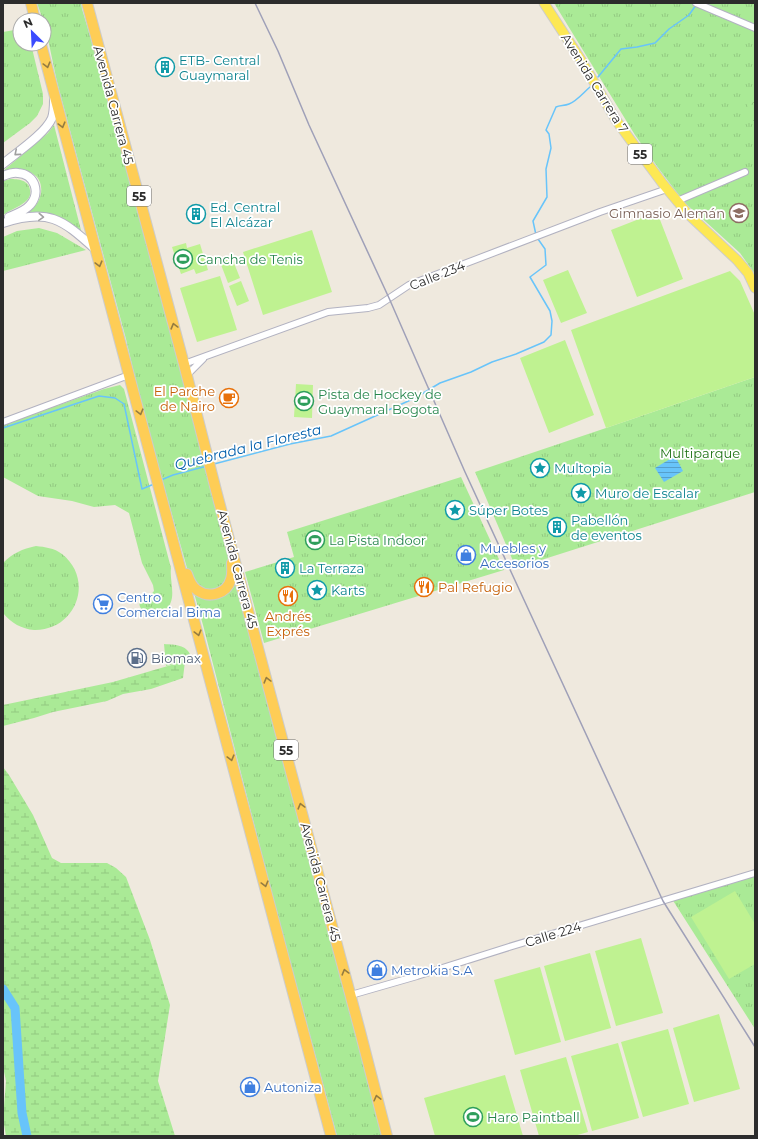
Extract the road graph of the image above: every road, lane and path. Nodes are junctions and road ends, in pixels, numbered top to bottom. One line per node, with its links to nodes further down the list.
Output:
1 (82, 3): 5 (highway)
2 (87, 3): 5 (highway, Avenida Carrera 45 / 55)
3 (544, 3): 12 (main road, Avenida Carrera 7 / 55)
4 (699, 4): 6 (street)
5 (94, 28): 18 (highway, Avenida Carrera 45 / 55, one-way to 5)
6 (755, 28)
7 (43, 52): 8 (highway, one-way to 8)
8 (53, 87): 9 (main road, one-way to 9); 15 (highway, one-way to 15)
9 (3, 164)
10 (745, 172): 13 (street)
11 (3, 176): 14 (main road)
12 (667, 189): 13 (main road, Avenida Carrera 7 / 55); 17 (street, Calle 234)
13 (677, 201): 16 (main road, Avenida Carrera 7 / 55)
14 (3, 222): 15 (main road, one-way to 15)
15 (95, 249): 19 (highway, one-way to 19)
16 (755, 288)
17 (204, 357): 18 (street, Calle 234); 20 (street)
18 (184, 364): 20 (highway, Avenida Carrera 45 / 55)
19 (130, 375): 21 (street); 23 (highway, one-way to 23)
20 (187, 375): 22 (highway, Avenida Carrera 45 / 55)
21 (3, 422)
22 (226, 527): 23 (highway); 25 (highway, Avenida Carrera 45 / 55, one-way to 22)
23 (173, 537): 26 (highway, one-way to 26)
24 (755, 873): 25 (street, Calle 224)
25 (351, 996): 27 (highway, Avenida Carrera 45 / 55, one-way to 25)
26 (331, 1136)
27 (387, 1136)

